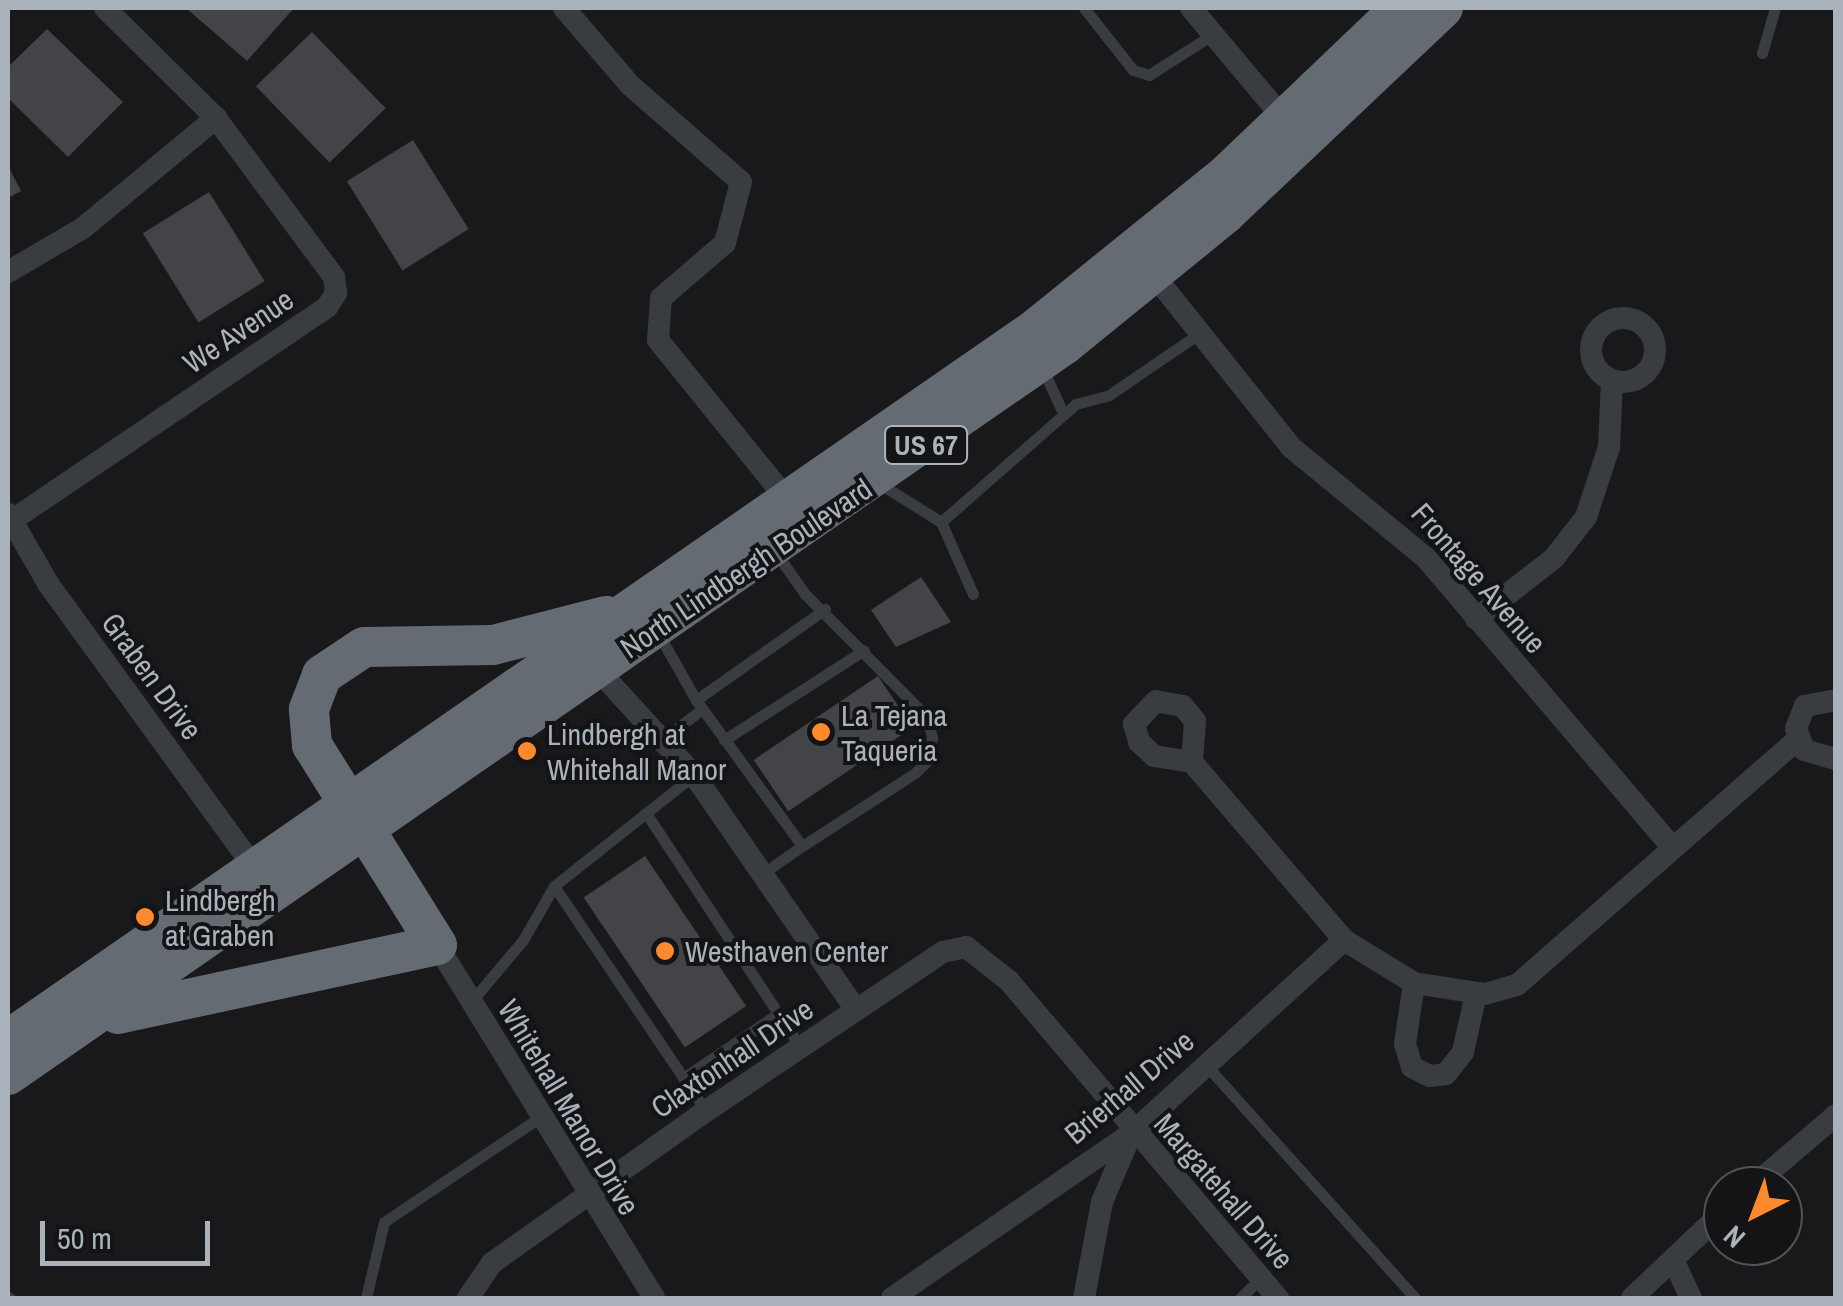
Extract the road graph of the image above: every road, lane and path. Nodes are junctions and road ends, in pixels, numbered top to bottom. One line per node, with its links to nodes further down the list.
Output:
1 (107, 8): 10 (street, We Avenue)
2 (564, 8): 19 (street)
3 (1084, 8): 8 (lane)
4 (1191, 8): 8 (street)
5 (1400, 8): 11 (highway, North Lindbergh Boulevard / US 67)
6 (1443, 8): 13 (highway, North Lindbergh Boulevard / US 67)
7 (1775, 8): 9 (lane)
8 (1213, 34): 11 (street)
9 (1762, 53)
10 (216, 118): 12 (street); 20 (street, We Avenue)
11 (1285, 120): 19 (highway, North Lindbergh Boulevard / US 67)
12 (8, 272)
13 (1153, 274): 14 (street, Frontage Avenue); 15 (highway, North Lindbergh Boulevard / US 67)
14 (1200, 333): 17 (lane); 26 (street, Frontage Avenue)
15 (1040, 363): 17 (lane); 18 (highway, North Lindbergh Boulevard / US 67)
16 (1612, 381): 26 (street)
17 (1064, 413): 21 (lane)
18 (874, 481): 21 (lane); 22 (highway, North Lindbergh Boulevard / US 67)
19 (790, 503): 25 (highway, North Lindbergh Boulevard / US 67)
20 (9, 517): 41 (street, Graben Drive)
21 (940, 522): 23 (lane)
22 (774, 550): 24 (lane); 25 (highway, North Lindbergh Boulevard / US 67)
23 (973, 594)
24 (825, 609): 27 (lane); 30 (lane)
25 (648, 618): 28 (highway, North Lindbergh Boulevard / US 67); 30 (lane); 38 (highway, North Lindbergh Boulevard / US 67); 38 (highway)
26 (1476, 619): 39 (street, Frontage Avenue)
27 (864, 650): 32 (lane); 40 (lane)
28 (598, 670): 31 (street); 38 (highway, North Lindbergh Boulevard / US 67)
29 (1836, 700): 33 (street)
30 (699, 704): 31 (lane); 32 (lane)
31 (662, 740): 36 (street)
32 (724, 740): 40 (lane)
33 (1797, 740): 34 (street); 39 (street)
34 (1836, 759)
35 (1192, 762): 44 (street)
36 (694, 775): 37 (lane); 42 (street)
37 (646, 813): 43 (lane); 51 (lane)
38 (357, 817): 41 (highway, North Lindbergh Boulevard / US 67); 45 (highway); 52 (highway, North Lindbergh Boulevard / US 67)
39 (1670, 845): 48 (street)
40 (802, 846): 42 (lane)
41 (255, 869): 53 (highway, North Lindbergh Boulevard / US 67)
42 (762, 874): 50 (street)
43 (554, 886): 49 (lane); 57 (lane)
44 (1344, 940): 47 (street); 55 (street, Brierhall Drive)
45 (436, 945): 49 (street, Whitehall Manor Drive); 52 (highway)
46 (966, 946): 50 (street, Claxtonhall Drive); 61 (street, Margatehall Drive)
47 (1414, 983): 48 (street); 48 (street)
48 (1476, 994)
49 (470, 1003): 60 (street, Whitehall Manor Drive)
50 (856, 1010): 54 (street, Claxtonhall Drive)
51 (779, 1013): 54 (lane); 57 (lane)
52 (83, 1024): 56 (highway, North Lindbergh Boulevard / US 67)
53 (8, 1040)
54 (802, 1048): 58 (street, Claxtonhall Drive)
55 (1204, 1062): 61 (street, Brierhall Drive); 74 (lane)
56 (8, 1076)
57 (683, 1078): 58 (lane)
58 (706, 1111): 63 (street, Claxtonhall Drive)
59 (1836, 1116): 62 (street)
60 (538, 1119): 63 (street, Whitehall Manor Drive); 67 (lane)
61 (1132, 1132): 66 (street, Margatehall Drive); 70 (street, Brierhall Drive); 71 (street)
62 (1777, 1166)
63 (586, 1197): 68 (street, Claxtonhall Drive); 69 (street, Whitehall Manor Drive)
64 (1703, 1234): 65 (street)
65 (1675, 1264): 75 (street); 76 (street)
66 (1261, 1278): 72 (lane); 73 (street, Margatehall Drive)
67 (366, 1298)
68 (468, 1298)
69 (654, 1298)
70 (892, 1298)
71 (1084, 1298)
72 (1240, 1298)
73 (1278, 1298)
74 (1415, 1298)
75 (1632, 1298)
76 (1690, 1298)

